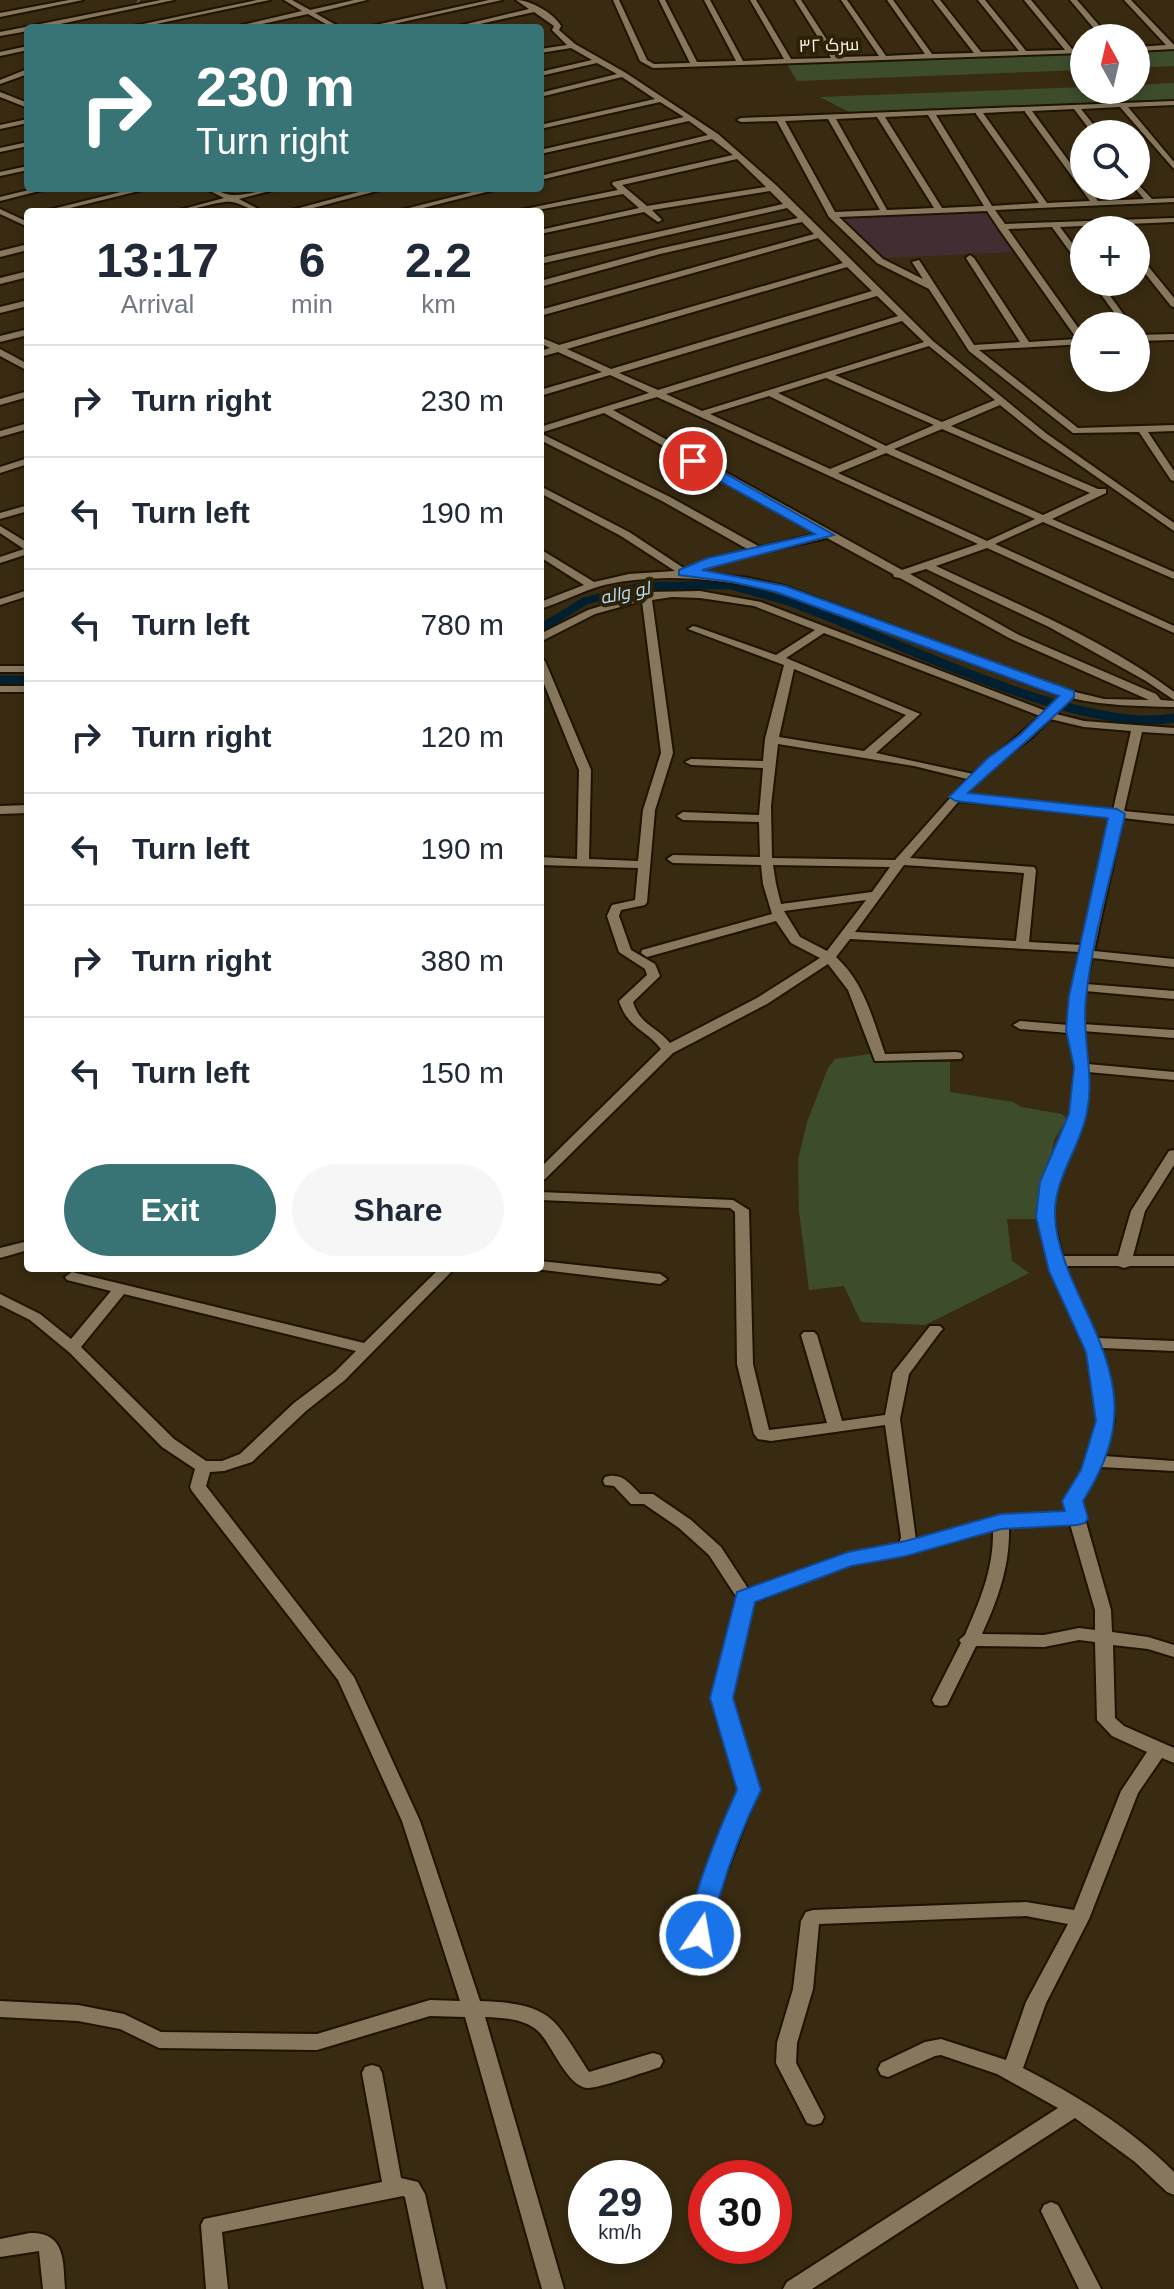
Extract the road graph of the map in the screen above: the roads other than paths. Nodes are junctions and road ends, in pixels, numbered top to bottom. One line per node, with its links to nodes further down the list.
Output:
1 (80, 0): 22 (street)
2 (106, 0): 24 (street)
3 (171, 0): 24 (street)
4 (267, 0): 29 (street)
5 (287, 0): 25 (street)
6 (364, 0): 25 (street)
7 (499, 0): 32 (street)
8 (519, 0): 23 (street)
9 (616, 0): 52 (street, سرک ۳۲)
10 (662, 0): 52 (street)
11 (707, 0): 51 (street)
12 (753, 0): 50 (street)
13 (798, 0): 48 (street)
14 (844, 0): 47 (street)
15 (890, 0): 46 (street)
16 (936, 0): 45 (street)
17 (981, 0): 43 (street)
18 (1027, 0): 42 (street)
19 (1073, 0): 34 (street)
20 (1127, 0): 38 (street)
21 (18, 2): 22 (street)
22 (34, 9): 26 (street)
23 (537, 9): 33 (street); 37 (street)
24 (120, 10): 27 (street); 28 (street)
25 (307, 13): 30 (street); 31 (street)
26 (0, 15)
27 (49, 24)
28 (136, 24)
29 (154, 24)
30 (253, 24)
31 (330, 24)
32 (384, 24)
33 (471, 24)
34 (1094, 24)
35 (24, 29): 36 (street)
36 (0, 34)
37 (572, 46): 41 (street); 49 (street)
38 (1172, 47): 39 (street)
39 (1150, 48)
40 (24, 49): 44 (street)
41 (544, 51)
42 (1070, 51): 43 (street, سرک ۳۲)
43 (1024, 53): 45 (street, سرک ۳۲)
44 (0, 54)
45 (979, 55): 46 (street, سرک ۳۲)
46 (930, 57): 47 (street, سرک ۳۲)
47 (884, 58): 48 (street, سرک ۳۲)
48 (836, 60): 50 (street, سرک ۳۲)
49 (597, 61): 54 (street); 55 (street)
50 (789, 62): 51 (street, سرک ۳۲)
51 (741, 64): 52 (street, سرک ۳۲)
52 (695, 65)
53 (24, 73): 56 (street)
54 (544, 73)
55 (623, 75): 58 (street); 60 (street)
56 (0, 82)
57 (0, 94): 61 (street)
58 (544, 94)
59 (24, 100): 61 (street)
60 (659, 100): 73 (street); 78 (street)
61 (18, 101): 63 (street); 64 (street)
62 (1170, 103): 65 (street); 69 (street)
63 (24, 104)
64 (0, 105)
65 (1122, 105): 66 (street); 85 (street)
66 (1076, 107): 67 (street); 76 (street)
67 (1028, 110): 68 (street); 101 (street)
68 (979, 112): 70 (street); 103 (street)
69 (1174, 112)
70 (931, 113): 71 (street); 110 (street)
71 (880, 115): 72 (street); 112 (street)
72 (831, 117): 74 (street); 114 (street)
73 (690, 118): 80 (street); 83 (street)
74 (780, 119): 75 (street); 115 (street)
75 (741, 120)
76 (1086, 120)
77 (24, 122): 79 (street)
78 (544, 126)
79 (0, 127)
80 (715, 136): 84 (street); 88 (street)
81 (24, 145): 82 (street)
82 (0, 150)
83 (544, 151)
84 (739, 156): 89 (street); 90 (street)
85 (1174, 167)
86 (24, 169): 87 (street)
87 (0, 174)
88 (544, 177)
89 (774, 188): 102 (street); 111 (street)
90 (625, 191): 109 (street); 111 (street)
91 (30, 192): 97 (street)
92 (130, 192): 104 (street)
93 (216, 192): 98 (street)
94 (260, 192): 98 (street)
95 (368, 192): 107 (street)
96 (481, 192): 108 (street)
97 (0, 199)
98 (231, 199): 105 (street); 106 (street)
99 (1174, 200): 100 (street)
100 (1150, 201): 101 (street)
101 (1095, 203): 103 (street)
102 (788, 205): 118 (street); 131 (street)
103 (1045, 206): 110 (street)
104 (61, 208)
105 (193, 208)
106 (251, 208)
107 (304, 208)
108 (414, 208)
109 (535, 208)
110 (989, 208): 112 (street); 124 (street)
111 (645, 209): 119 (street); 125 (street)
112 (939, 210): 114 (street)
113 (0, 211): 117 (street)
114 (885, 213): 115 (street)
115 (832, 215): 138 (street)
116 (24, 217): 117 (street)
117 (15, 219): 120 (street); 121 (street)
118 (804, 219): 126 (street); 137 (street)
119 (658, 220)
120 (0, 222)
121 (24, 223)
122 (1054, 225): 123 (street); 124 (street); 127 (street)
123 (1070, 225)
124 (1002, 227): 145 (street)
125 (544, 231)
126 (817, 236): 133 (street); 143 (street)
127 (1070, 246)
128 (24, 248): 129 (street)
129 (0, 254)
130 (970, 258): 153 (street)
131 (544, 260)
132 (916, 262): 138 (street)
133 (847, 264): 139 (street); 155 (street)
134 (1150, 274): 141 (street)
135 (24, 275): 136 (street)
136 (0, 281)
137 (544, 283)
138 (932, 287): 154 (street)
139 (876, 293): 144 (street); 161 (street)
140 (24, 304): 142 (street)
141 (1174, 304)
142 (0, 310)
143 (544, 312)
144 (901, 318): 152 (street); 164 (street)
145 (1070, 322)
146 (24, 333): 149 (street)
147 (1174, 337): 148 (street)
148 (1150, 338)
149 (0, 339)
150 (544, 342): 155 (street)
151 (1070, 342): 153 (street)
152 (930, 343): 162 (street); 167 (street)
153 (1026, 344): 154 (street)
154 (972, 348): 174 (street)
155 (558, 349): 157 (street); 161 (street)
156 (0, 352): 158 (street)
157 (544, 353)
158 (24, 364)
159 (24, 365): 160 (street)
160 (0, 369)
161 (609, 372): 163 (street); 164 (street)
162 (826, 375): 165 (street); 171 (street)
163 (544, 392)
164 (655, 393): 169 (street); 170 (street)
165 (770, 393): 170 (street); 178 (street)
166 (24, 395): 168 (street)
167 (1001, 401): 171 (street); 183 (street)
168 (0, 402)
169 (603, 409): 175 (street); 191 (street)
170 (701, 414): 181 (street)
171 (941, 425): 178 (street); 185 (street)
172 (24, 427): 176 (street)
173 (1174, 428): 174 (street)
174 (1142, 430): 182 (street)
175 (544, 431)
176 (0, 434)
177 (544, 435): 194 (street)
178 (885, 449): 181 (street); 188 (street)
179 (24, 462): 180 (street)
180 (0, 470)
181 (829, 473): 192 (street)
182 (1174, 478)
183 (1114, 486): 185 (street); 189 (street)
184 (544, 491): 199 (street)
185 (1098, 493): 188 (street)
186 (24, 509): 187 (street)
187 (0, 516)
188 (1044, 517): 192 (street); 201 (street)
189 (1174, 528)
190 (0, 529): 193 (street)
191 (827, 535): 194 (street); 200 (street)
192 (986, 545): 198 (street); 209 (street)
193 (24, 546)
194 (757, 550): 199 (street)
195 (24, 551): 197 (street)
196 (544, 555): 202 (street)
197 (0, 560)
198 (928, 566): 200 (street); 218 (street)
199 (684, 573): 202 (street); 217 (street)
200 (898, 575): 219 (street)
201 (1174, 576)
202 (590, 584): 206 (street)
203 (24, 594): 205 (street)
204 (646, 595): 208 (street); 210 (street); 241 (street)
205 (0, 602)
206 (544, 604)
207 (693, 629): 211 (street)
208 (823, 629): 211 (street); 221 (street)
209 (1174, 630)
210 (544, 637)
211 (784, 661): 224 (street); 225 (street)
212 (0, 669): 213 (street)
213 (24, 669)
214 (544, 671): 239 (street)
215 (0, 689): 216 (street)
216 (24, 689)
217 (1067, 696): 219 (street); 221 (street)
218 (1174, 697)
219 (1158, 704): 220 (street)
220 (1174, 704)
221 (1049, 712): 222 (street); 228 (street)
222 (1137, 729): 223 (street); 232 (street)
223 (1174, 731)
224 (771, 739): 225 (street); 227 (street)
225 (867, 755): 228 (street)
226 (691, 762): 227 (street)
227 (766, 765): 234 (street)
228 (976, 778): 229 (street)
229 (956, 797): 232 (street); 240 (street)
230 (24, 809): 231 (street)
231 (0, 810)
232 (1117, 814): 235 (street); 246 (street)
233 (683, 816): 234 (street)
234 (767, 819): 238 (street)
235 (1174, 820)
236 (673, 859): 238 (street)
237 (544, 861): 239 (street)
238 (767, 861): 240 (street); 243 (street)
239 (583, 863): 241 (street)
240 (900, 863): 242 (street); 245 (street)
241 (644, 865): 255 (street)
242 (877, 895): 243 (street); 244 (street)
243 (778, 912): 247 (street); 248 (street)
244 (846, 935): 245 (street); 248 (street)
245 (1022, 944): 246 (street)
246 (1087, 951): 249 (street); 250 (street)
247 (647, 953)
248 (829, 958): 255 (street); 256 (street)
249 (1174, 963)
250 (1079, 987): 251 (street); 253 (street)
251 (1174, 995)
252 (1020, 1025): 253 (street)
253 (1075, 1029): 254 (street); 257 (street)
254 (1174, 1034)
255 (668, 1050): 260 (street)
256 (956, 1056)
257 (1082, 1067): 258 (street); 264 (street)
258 (1174, 1076)
259 (1172, 1159): 266 (street)
260 (544, 1172)
261 (544, 1196): 280 (street)
262 (24, 1246): 263 (street)
263 (0, 1253)
264 (1057, 1261): 266 (street); 275 (street)
265 (1174, 1261): 266 (street)
266 (1124, 1263)
267 (544, 1266): 270 (street)
268 (444, 1272): 278 (street)
269 (72, 1277): 271 (street)
270 (660, 1279)
271 (121, 1289): 277 (street); 278 (street)
272 (0, 1299): 277 (street)
273 (935, 1329): 279 (street)
274 (809, 1335): 280 (street)
275 (1092, 1343): 276 (street); 281 (street)
276 (1174, 1346)
277 (72, 1347): 283 (street)
278 (367, 1349): 283 (street)
279 (892, 1419): 280 (street); 287 (street)
280 (836, 1427)
281 (1095, 1461): 282 (street); 285 (street)
282 (1174, 1466)
283 (203, 1467): 296 (street)
284 (611, 1481): 288 (street)
285 (1077, 1518): 286 (street); 289 (street)
286 (1001, 1522): 287 (street); 290 (street)
287 (906, 1549): 288 (street)
288 (745, 1598): 295 (street)
289 (1104, 1636): 290 (street); 291 (street); 293 (street)
290 (968, 1640): 292 (street)
291 (1174, 1651)
292 (941, 1700)
293 (1166, 1753): 294 (street)
294 (1080, 1919): 300 (street); 303 (street)
295 (700, 1935)
296 (472, 2007): 297 (street); 298 (street); 311 (street)
297 (0, 2009)
298 (653, 2061)
299 (888, 2069): 300 (street)
300 (1012, 2072): 302 (street)
301 (372, 2073): 305 (street)
302 (1074, 2108): 304 (street); 312 (street)
303 (814, 2117)
304 (1174, 2186)
305 (393, 2189): 309 (street); 310 (street)
306 (1051, 2211): 313 (street)
307 (0, 2248): 308 (street)
308 (54, 2289)
309 (217, 2289)
310 (435, 2289)
311 (553, 2289)
312 (794, 2289)
313 (1090, 2289)

